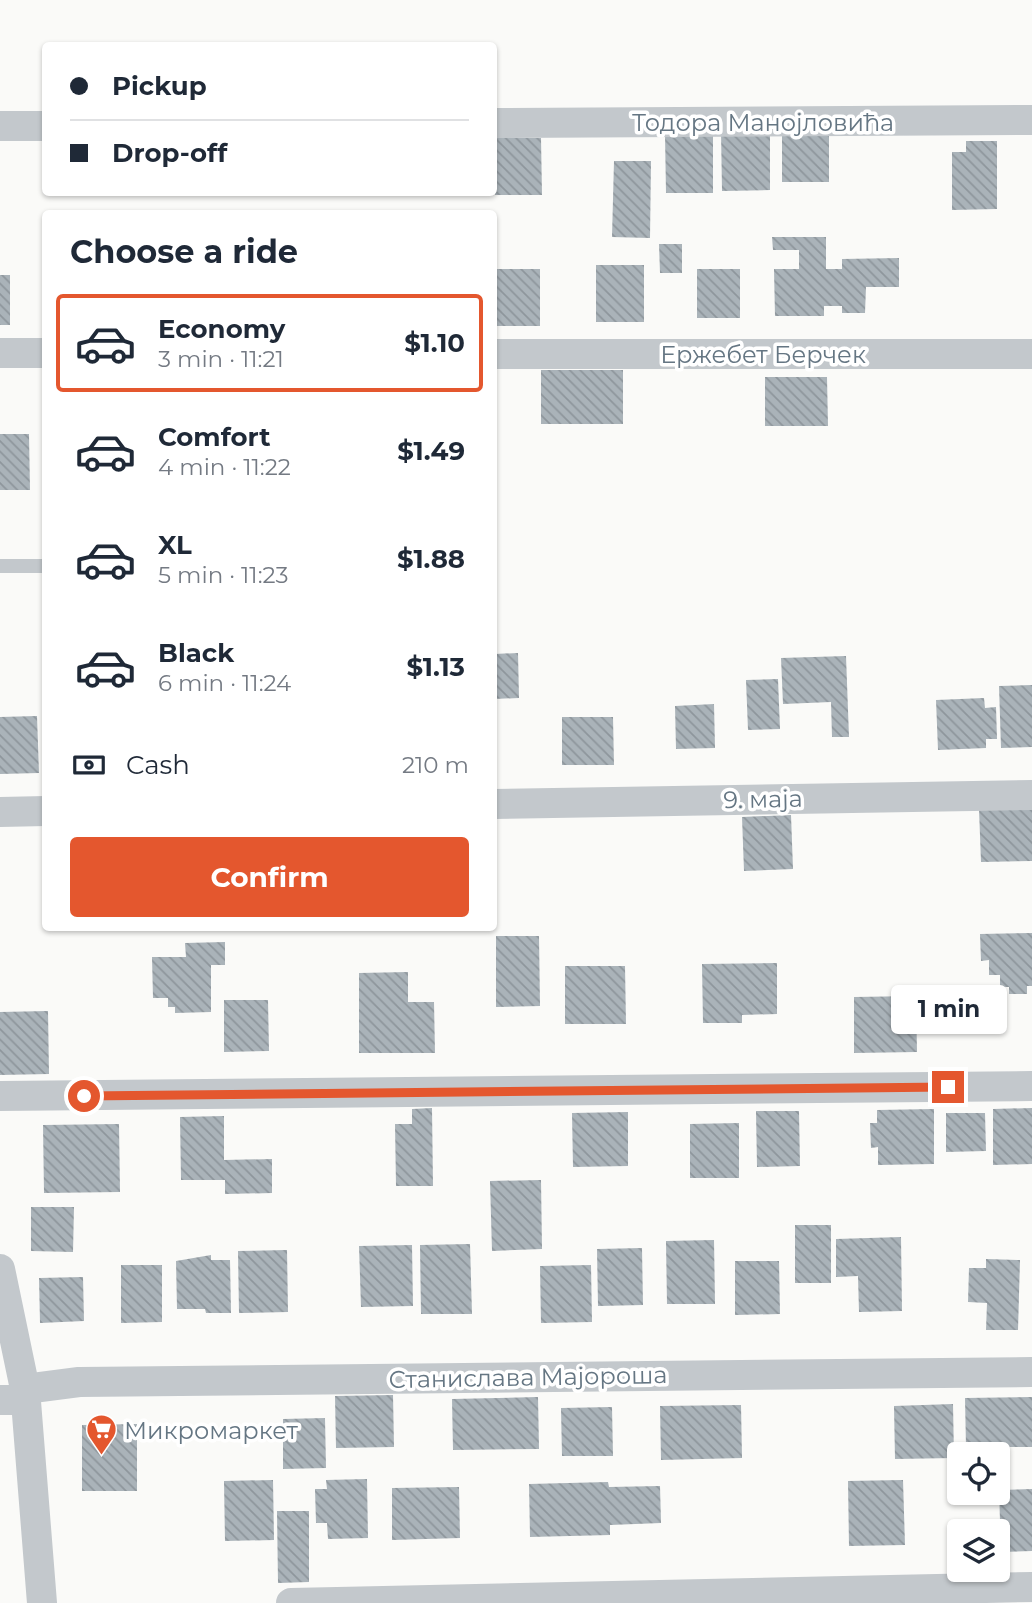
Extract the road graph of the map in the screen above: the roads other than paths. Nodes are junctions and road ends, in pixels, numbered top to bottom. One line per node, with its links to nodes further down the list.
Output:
1 (1032, 120): 2 (street, Тодора Манојловића)
2 (497, 123)
3 (42, 125): 4 (street)
4 (0, 126)
5 (0, 353): 6 (street)
6 (42, 353)
7 (497, 354): 8 (street, Ержебет Берчек)
8 (1032, 354)
9 (0, 566): 10 (lane)
10 (42, 566)
11 (1032, 795): 12 (street, 9. маја)
12 (497, 804)
13 (42, 811): 14 (street)
14 (0, 812)
15 (1032, 1086): 16 (street)
16 (0, 1096)
17 (0, 1269): 19 (street)
18 (1032, 1372): 19 (street, Станислава Мајороша)
19 (17, 1396): 21 (street)
20 (1032, 1587): 22 (street)
21 (42, 1603)
22 (291, 1603)

